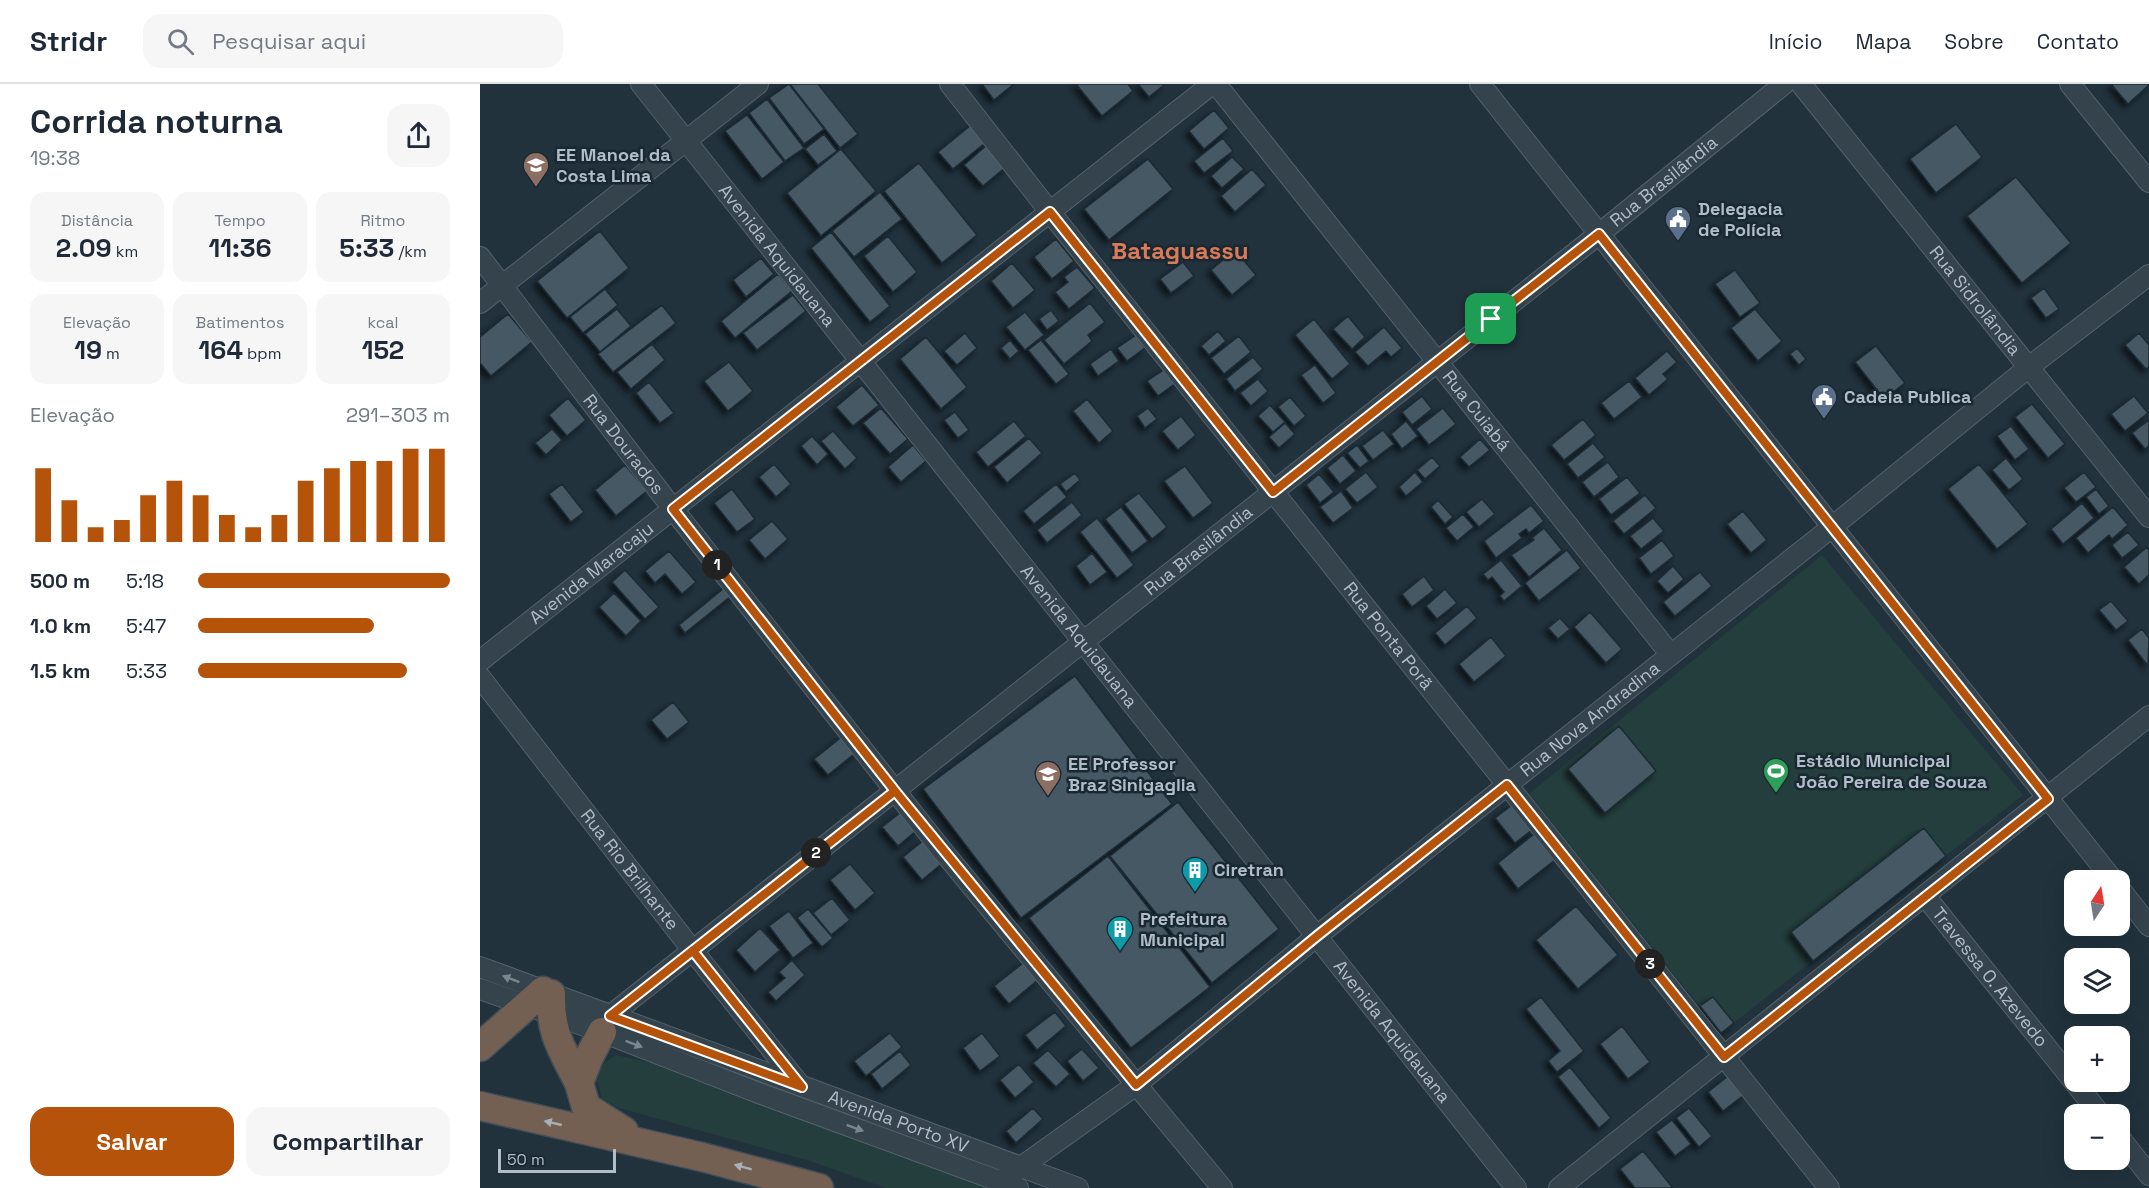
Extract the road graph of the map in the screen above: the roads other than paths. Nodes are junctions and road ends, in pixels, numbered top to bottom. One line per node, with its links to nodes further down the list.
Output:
1 (641, 84): 9 (street, Avenida Aquidauana)
2 (758, 84): 9 (street)
3 (950, 84): 11 (street, Rua Ponta Porã)
4 (1214, 84): 11 (street, Avenida Maracaju); 18 (street, Rua Cuiabá)
5 (1480, 84): 12 (street)
6 (1784, 84): 12 (street, Rua Brasilândia)
7 (1801, 84): 19 (street, Rua Sidrolândia)
8 (2070, 84): 10 (street)
9 (686, 141): 15 (street); 17 (street, Avenida Aquidauana)
10 (2149, 182)
11 (1050, 212): 17 (street, Avenida Maracaju); 20 (street, Rua Ponta Porã)
12 (1599, 234): 18 (street, Rua Brasilândia); 23 (street)
13 (480, 257): 15 (street, Rua Dourados)
14 (2149, 275): 19 (street, Rua Nova Andradina)
15 (502, 285): 16 (street); 21 (street, Rua Dourados)
16 (480, 303)
17 (861, 361): 21 (street, Avenida Maracaju); 24 (street, Avenida Aquidauana)
18 (1437, 362): 20 (street, Rua Brasilândia); 25 (street, Rua Cuiabá)
19 (2029, 367): 22 (street, Rua Sidrolândia); 23 (street, Rua Nova Andradina)
20 (1273, 492): 24 (street, Rua Brasilândia); 29 (street, Rua Ponta Porã)
21 (673, 509): 26 (street, Avenida Maracaju); 30 (street, Rua Dourados)
22 (2149, 517)
23 (1832, 527): 25 (street, Rua Nova Andradina); 31 (street)
24 (1083, 642): 30 (street, Rua Brasilândia); 36 (street, Avenida Aquidauana)
25 (1671, 655): 29 (street, Rua Nova Andradina)
26 (480, 661)
27 (480, 677): 37 (street, Rua Rio Brilhante)
28 (2149, 716): 31 (street)
29 (1507, 785): 36 (street, Rua Nova Andradina); 43 (street, Rua Ponta Porã)
30 (895, 791): 37 (street, Rua Brasilândia); 45 (street, Rua Dourados)
31 (2048, 799): 32 (street); 33 (street)
32 (2105, 870)
33 (1925, 896): 43 (street); 47 (street, Travessa O. Azevedo)
34 (2130, 902): 35 (street)
35 (2149, 926)
36 (1317, 936): 45 (street, Rua Nova Andradina); 59 (street, Avenida Aquidauana)
37 (693, 951): 41 (street, Rua Brasilândia); 46 (street, Rua Rio Brilhante)
38 (480, 967): 40 (street, Avenida Porto XV, one-way to 38)
39 (480, 989): 40 (street, Avenida Porto XV)
40 (543, 1002): 41 (street, Avenida Porto XV); 42 (highway); 44 (highway)
41 (606, 1024): 44 (highway); 46 (street, Avenida Porto XV); 49 (street, Avenida Porto XV, one-way to 49)
42 (480, 1047)
43 (1724, 1057): 60 (street); 61 (street, Rua Ponta Porã)
44 (579, 1083): 50 (highway)
45 (1136, 1085): 52 (street, Rua Nova Andradina); 58 (street, Rua Dourados)
46 (802, 1087): 49 (street, Rua Rio Brilhante); 52 (street, Avenida Porto XV)
47 (2092, 1104)
48 (480, 1106): 50 (highway, one-way to 48)
49 (826, 1118): 55 (street, Avenida Porto XV, one-way to 55)
50 (643, 1144): 54 (highway, one-way to 50)
51 (2130, 1151): 53 (street)
52 (1019, 1168): 55 (street, Rua Nova Andradina); 57 (street, Avenida Porto XV)
53 (2149, 1175)
54 (786, 1183): 56 (highway)
55 (1009, 1185)
56 (819, 1188)
57 (1078, 1188)
58 (1222, 1188)
59 (1516, 1188)
60 (1558, 1188)
61 (1829, 1188)

